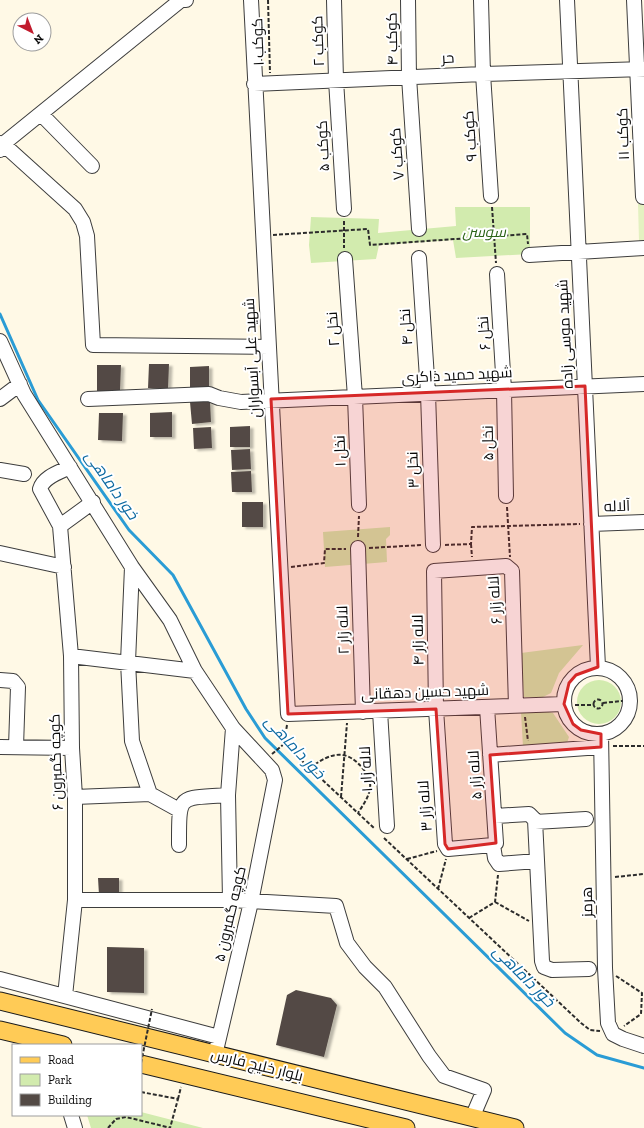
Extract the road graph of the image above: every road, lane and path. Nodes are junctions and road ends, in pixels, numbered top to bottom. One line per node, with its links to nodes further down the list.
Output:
1 (186, 0): 16 (street)
2 (251, 0): 15 (street, شهید علی آبسواران)
3 (268, 0): 14 (path, کوکب ۱)
4 (334, 0): 13 (street, کوکب ۲)
5 (408, 0): 12 (street, کوکب ۴)
6 (480, 0): 11 (street, کوکب ۹)
7 (567, 0): 10 (street, شهید موسی زاده)
8 (634, 0): 9 (street, کوکب ۱۱)
9 (641, 69): 10 (street, حر); 20 (street, کوکب ۱۱)
10 (570, 72): 11 (street, حر); 27 (street, شهید موسی زاده)
11 (483, 74): 12 (street, حر); 19 (street, کوکب ۹)
12 (409, 77): 13 (street, حر); 23 (street, کوکب ۷)
13 (336, 80): 14 (street, حر); 21 (street, کوکب ۵)
14 (270, 83): 15 (street, حر)
15 (254, 84): 24 (street, شهید علی آبسواران)
16 (41, 114): 17 (street); 18 (street)
17 (1, 146): 33 (street)
18 (92, 166)
19 (491, 196): 25 (path)
20 (643, 197)
21 (344, 209): 22 (path)
22 (344, 231): 23 (path); 24 (path); 30 (path)
23 (419, 235): 25 (path); 29 (path)
24 (262, 236): 33 (street, شهید علی آبسواران)
25 (494, 237): 28 (path); 31 (path)
26 (644, 248): 27 (street)
27 (578, 252): 28 (street); 36 (street, شهید موسی زاده)
28 (529, 255)
29 (419, 258): 38 (street, نخل ۴)
30 (345, 259): 39 (street, نخل ۲)
31 (497, 274): 37 (street, نخل ۶)
32 (0, 341): 34 (street)
33 (268, 347): 42 (street, شهید علی آبسواران)
34 (20, 384): 40 (street); 43 (street)
35 (644, 384): 36 (street, شهید حمید ذاکری)
36 (585, 386): 37 (street, شهید حمید ذاکری); 50 (street, شهید موسی زاده)
37 (504, 390): 38 (street, شهید حمید ذاکری); 46 (street, نخل ۵)
38 (428, 393): 39 (street, شهید حمید ذاکری); 52 (street, نخل ۳)
39 (355, 396): 42 (street, شهید حمید ذاکری); 48 (street, نخل ۱)
40 (0, 399)
41 (88, 399): 42 (street, شهید حمید ذاکری)
42 (271, 400): 74 (street, شهید علی آبسواران)
43 (70, 467): 47 (street); 51 (street)
44 (0, 470): 45 (street)
45 (24, 474)
46 (506, 496): 57 (path)
47 (93, 502): 51 (street); 56 (street)
48 (359, 505): 53 (path)
49 (644, 522): 50 (street, آلاله)
50 (591, 524): 61 (street, شهید موسی زاده)
51 (60, 526): 55 (street, کوچه گمبرون ۶)
52 (433, 545)
53 (358, 548): 73 (street, لاله زار ۲)
54 (0, 553): 55 (street)
55 (64, 567): 59 (street, کوچه گمبرون ۶)
56 (132, 567): 60 (street); 62 (street)
57 (510, 568): 58 (street, لاله زار ۶); 68 (street, لاله زار ۶)
58 (434, 571): 70 (street, لاله زار ۴)
59 (71, 656): 60 (street); 81 (street, کوچه گمبرون ۶)
60 (128, 662): 62 (street); 87 (street)
61 (598, 667): 64 (street); 66 (street)
62 (195, 671): 75 (street)
63 (0, 680): 80 (street)
64 (637, 700): 65 (path); 76 (street)
65 (603, 703): 67 (path); 67 (path)
66 (564, 704): 67 (path); 68 (street, شهید حسین دهقانی); 76 (street)
67 (594, 705)
68 (520, 706): 69 (street, شهید حسین دهقانی); 82 (path)
69 (487, 707): 70 (street, شهید حسین دهقانی); 84 (street, لاله زار ۵)
70 (436, 709): 71 (street, شهید حسین دهقانی); 99 (street, لاله زار ۳)
71 (380, 711): 73 (street, شهید حسین دهقانی); 96 (street, لاله زار ۱)
72 (348, 712): 73 (street, شهید حسین دهقانی); 74 (street, شهید حسین دهقانی); 83 (path)
73 (362, 712)
74 (288, 714): 77 (path)
75 (233, 728): 85 (street); 88 (street)
76 (601, 740): 78 (path); 82 (street); 104 (street, هرمز)
77 (284, 744): 85 (path); 86 (path)
78 (644, 746)
79 (0, 747): 80 (street)
80 (16, 747): 81 (street)
81 (72, 748): 89 (street, کوچه گمبرون ۶)
82 (529, 752): 84 (street)
83 (344, 755): 86 (path); 90 (path); 92 (path)
84 (490, 755): 93 (street, لاله زار ۵)
85 (264, 762): 108 (street, کوچه گمبرون ۵)
86 (310, 768): 90 (path)
87 (150, 794): 89 (street); 91 (street)
88 (228, 795): 91 (street); 107 (street)
89 (75, 797): 106 (street, کوچه گمبرون ۶)
90 (341, 797): 92 (path)
91 (179, 810): 98 (street)
92 (358, 813): 96 (path)
93 (495, 816): 95 (street); 97 (street, لاله زار ۵)
94 (586, 819): 95 (street)
95 (535, 822): 101 (street)
96 (382, 831): 100 (path)
97 (494, 843): 99 (street, لاله زار ۳); 102 (street, لاله زار ۵)
98 (179, 845)
99 (448, 849): 100 (path); 105 (path)
100 (406, 859): 105 (path)
101 (537, 861): 102 (street); 111 (street)
102 (499, 864): 109 (path)
103 (644, 874): 104 (path)
104 (603, 878): 113 (street, هرمز)
105 (438, 889): 110 (path)
106 (75, 900): 107 (street); 117 (street, کوچه گمبرون ۶)
107 (230, 900): 108 (street)
108 (251, 902): 124 (street, کوچه گمبرون ۵); 134 (street)
109 (495, 902): 110 (path); 111 (path)
110 (469, 918): 123 (path)
111 (541, 927): 112 (street)
112 (589, 968)
113 (604, 968): 116 (path); 123 (street, هرمز)
114 (0, 979): 115 (street)
115 (16, 984): 117 (street); 120 (street)
116 (643, 993): 121 (path)
117 (65, 996): 124 (street)
118 (0, 1001): 120 (main road, بلوار خلیج فارس)
119 (152, 1009): 129 (path, bridge)
120 (40, 1011): 128 (main road, بلوار خلیج فارس)
121 (642, 1015): 123 (path)
122 (5, 1031): 125 (street); 126 (main road)
123 (613, 1034): 127 (street)
124 (220, 1036): 128 (street, کوچه گمبرون ۵)
125 (26, 1044)
126 (59, 1044)
127 (644, 1046)
128 (215, 1055): 134 (main road, بلوار خلیج فارس)
129 (142, 1058)
130 (142, 1063): 138 (main road, بلوار خلیج فارس)
131 (142, 1092): 137 (path)
132 (71, 1116): 135 (street)
133 (74, 1116): 135 (street)
134 (472, 1118): 139 (main road, بلوار خلیج فارس)
135 (75, 1128)
136 (108, 1128): 137 (path)
137 (170, 1128)
138 (406, 1128)
139 (515, 1128)

